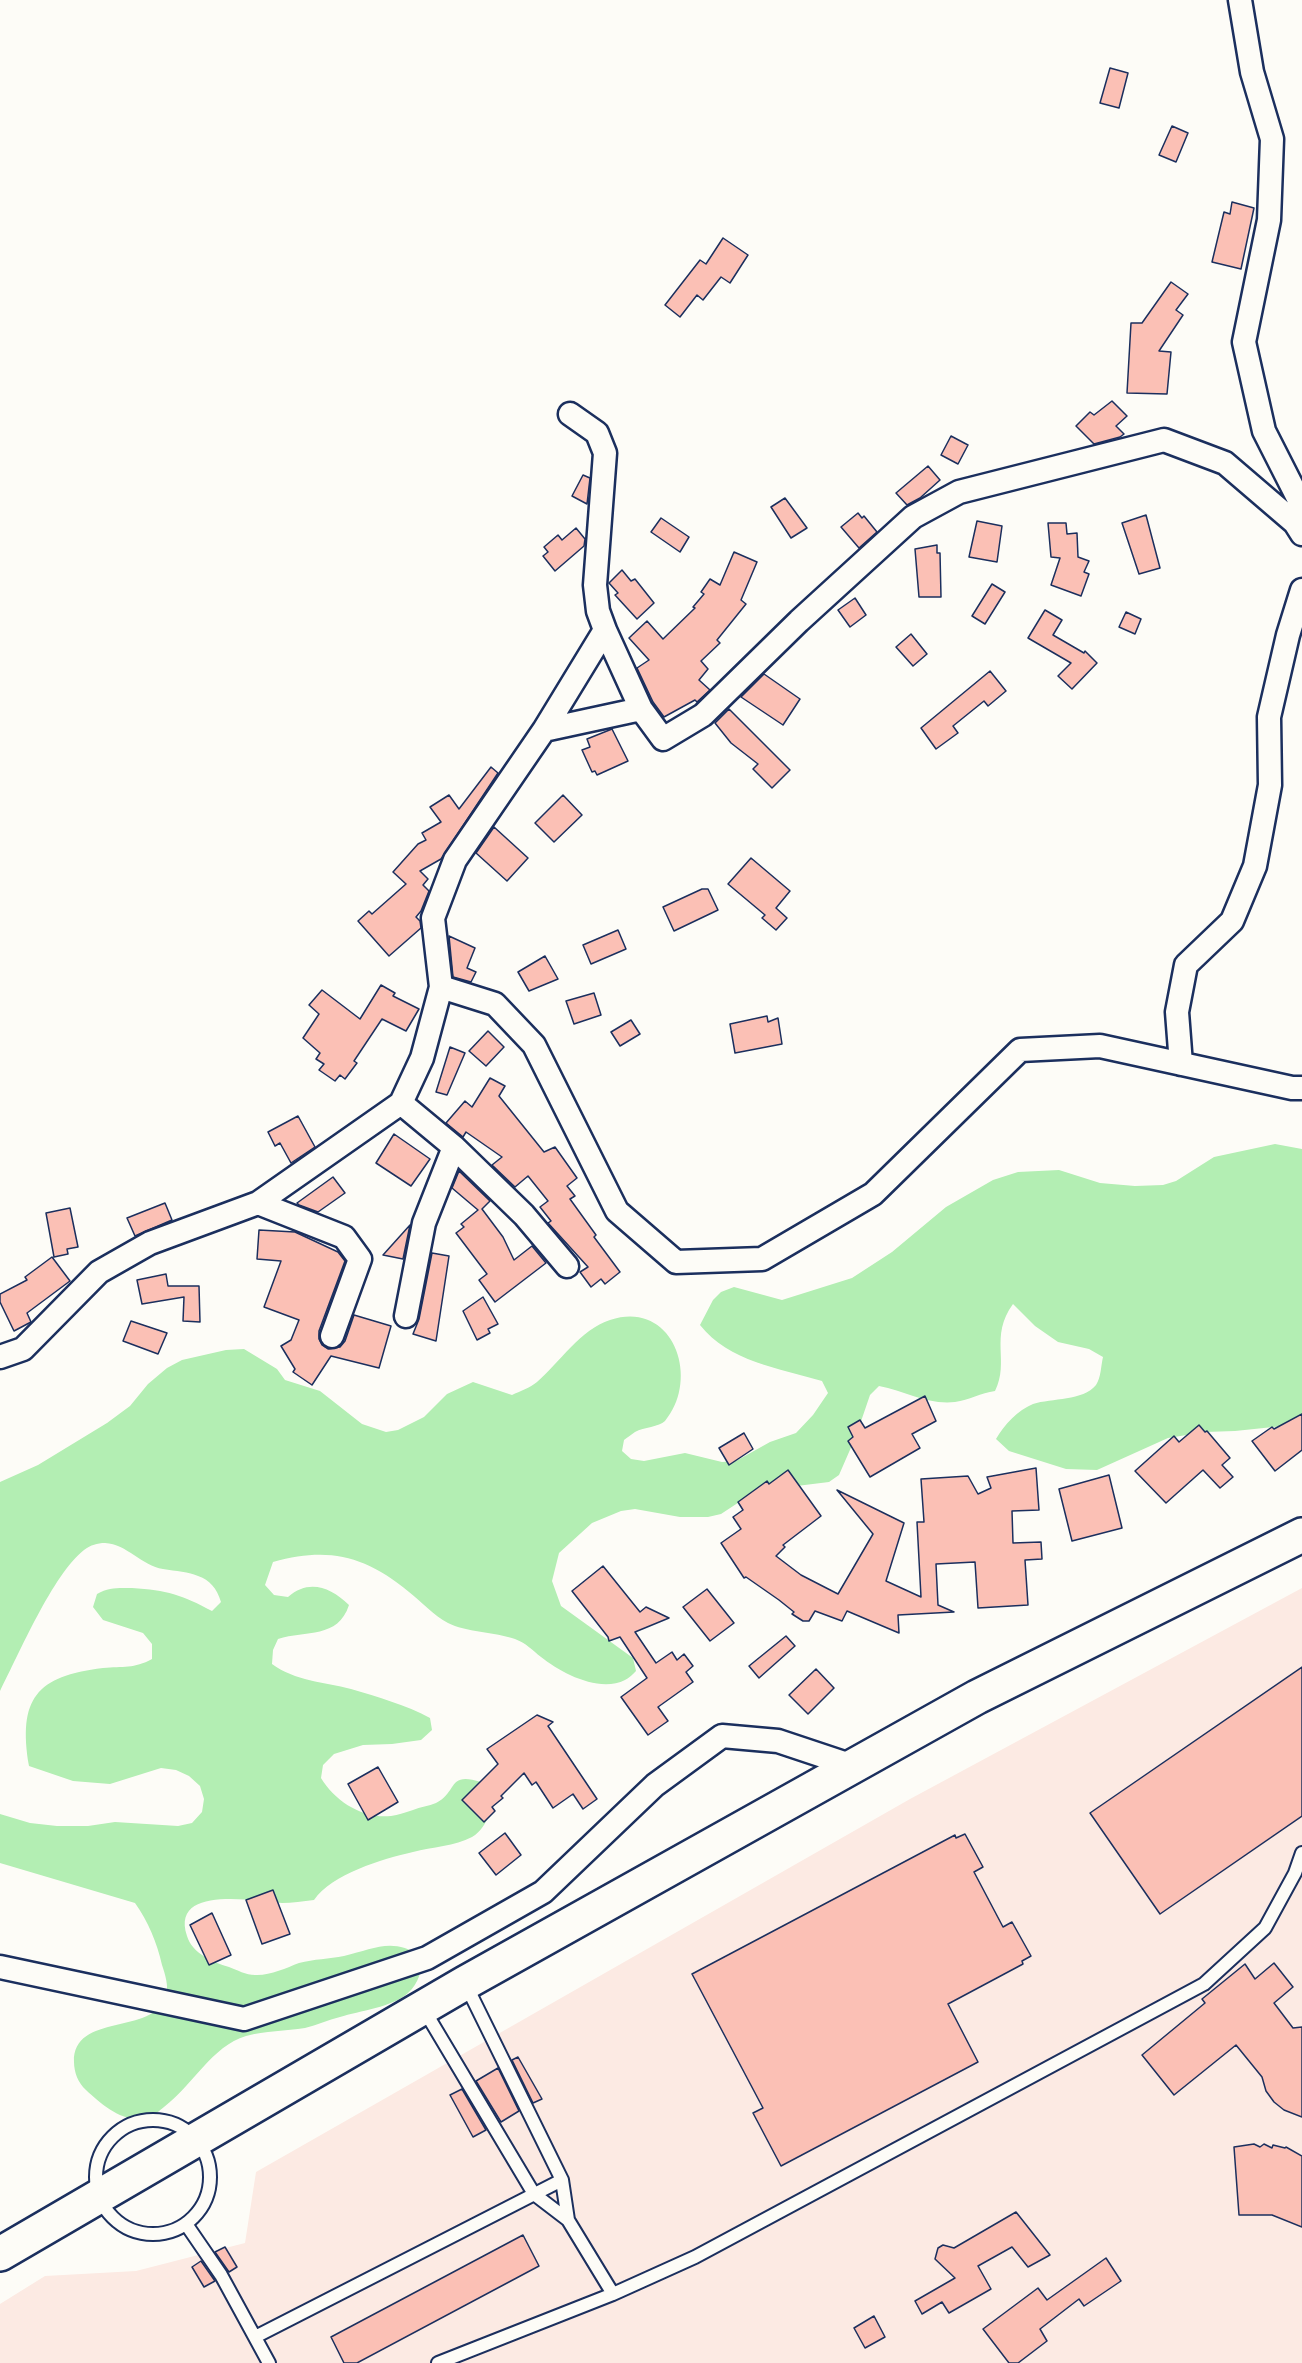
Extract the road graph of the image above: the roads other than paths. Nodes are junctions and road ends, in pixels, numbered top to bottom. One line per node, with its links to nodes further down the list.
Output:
1 (1240, 0): 3 (street)
2 (570, 414): 6 (street)
3 (1302, 512)
4 (1302, 534): 7 (street)
5 (1302, 590): 10 (street)
6 (605, 630): 7 (street); 8 (street)
7 (641, 709): 8 (street)
8 (544, 730): 9 (street)
9 (441, 987): 10 (street); 12 (street)
10 (1181, 1064): 11 (street)
11 (1302, 1088)
12 (401, 1103): 13 (street); 14 (street)
13 (454, 1147): 15 (street); 16 (street)
14 (258, 1203): 17 (street); 18 (street)
15 (567, 1266)
16 (406, 1316)
17 (332, 1336)
18 (0, 1357)
19 (1302, 1535): 20 (main road)
20 (853, 1766): 23 (street); 24 (main road)
21 (1302, 1853): 22 (lane)
22 (1298, 1872): 33 (lane)
23 (0, 1967)
24 (465, 1983): 25 (main road); 27 (lane)
25 (423, 2008): 26 (main road); 28 (lane)
26 (195, 2139): 29 (main road); 29 (lane); 31 (lane)
27 (562, 2180): 28 (lane); 30 (lane)
28 (534, 2194): 30 (lane); 34 (lane)
29 (99, 2195): 31 (lane); 32 (main road)
30 (568, 2220): 33 (lane)
31 (186, 2224): 34 (lane)
32 (0, 2254)
33 (613, 2294): 36 (lane)
34 (255, 2337): 35 (lane)
35 (269, 2363)
36 (438, 2363)

